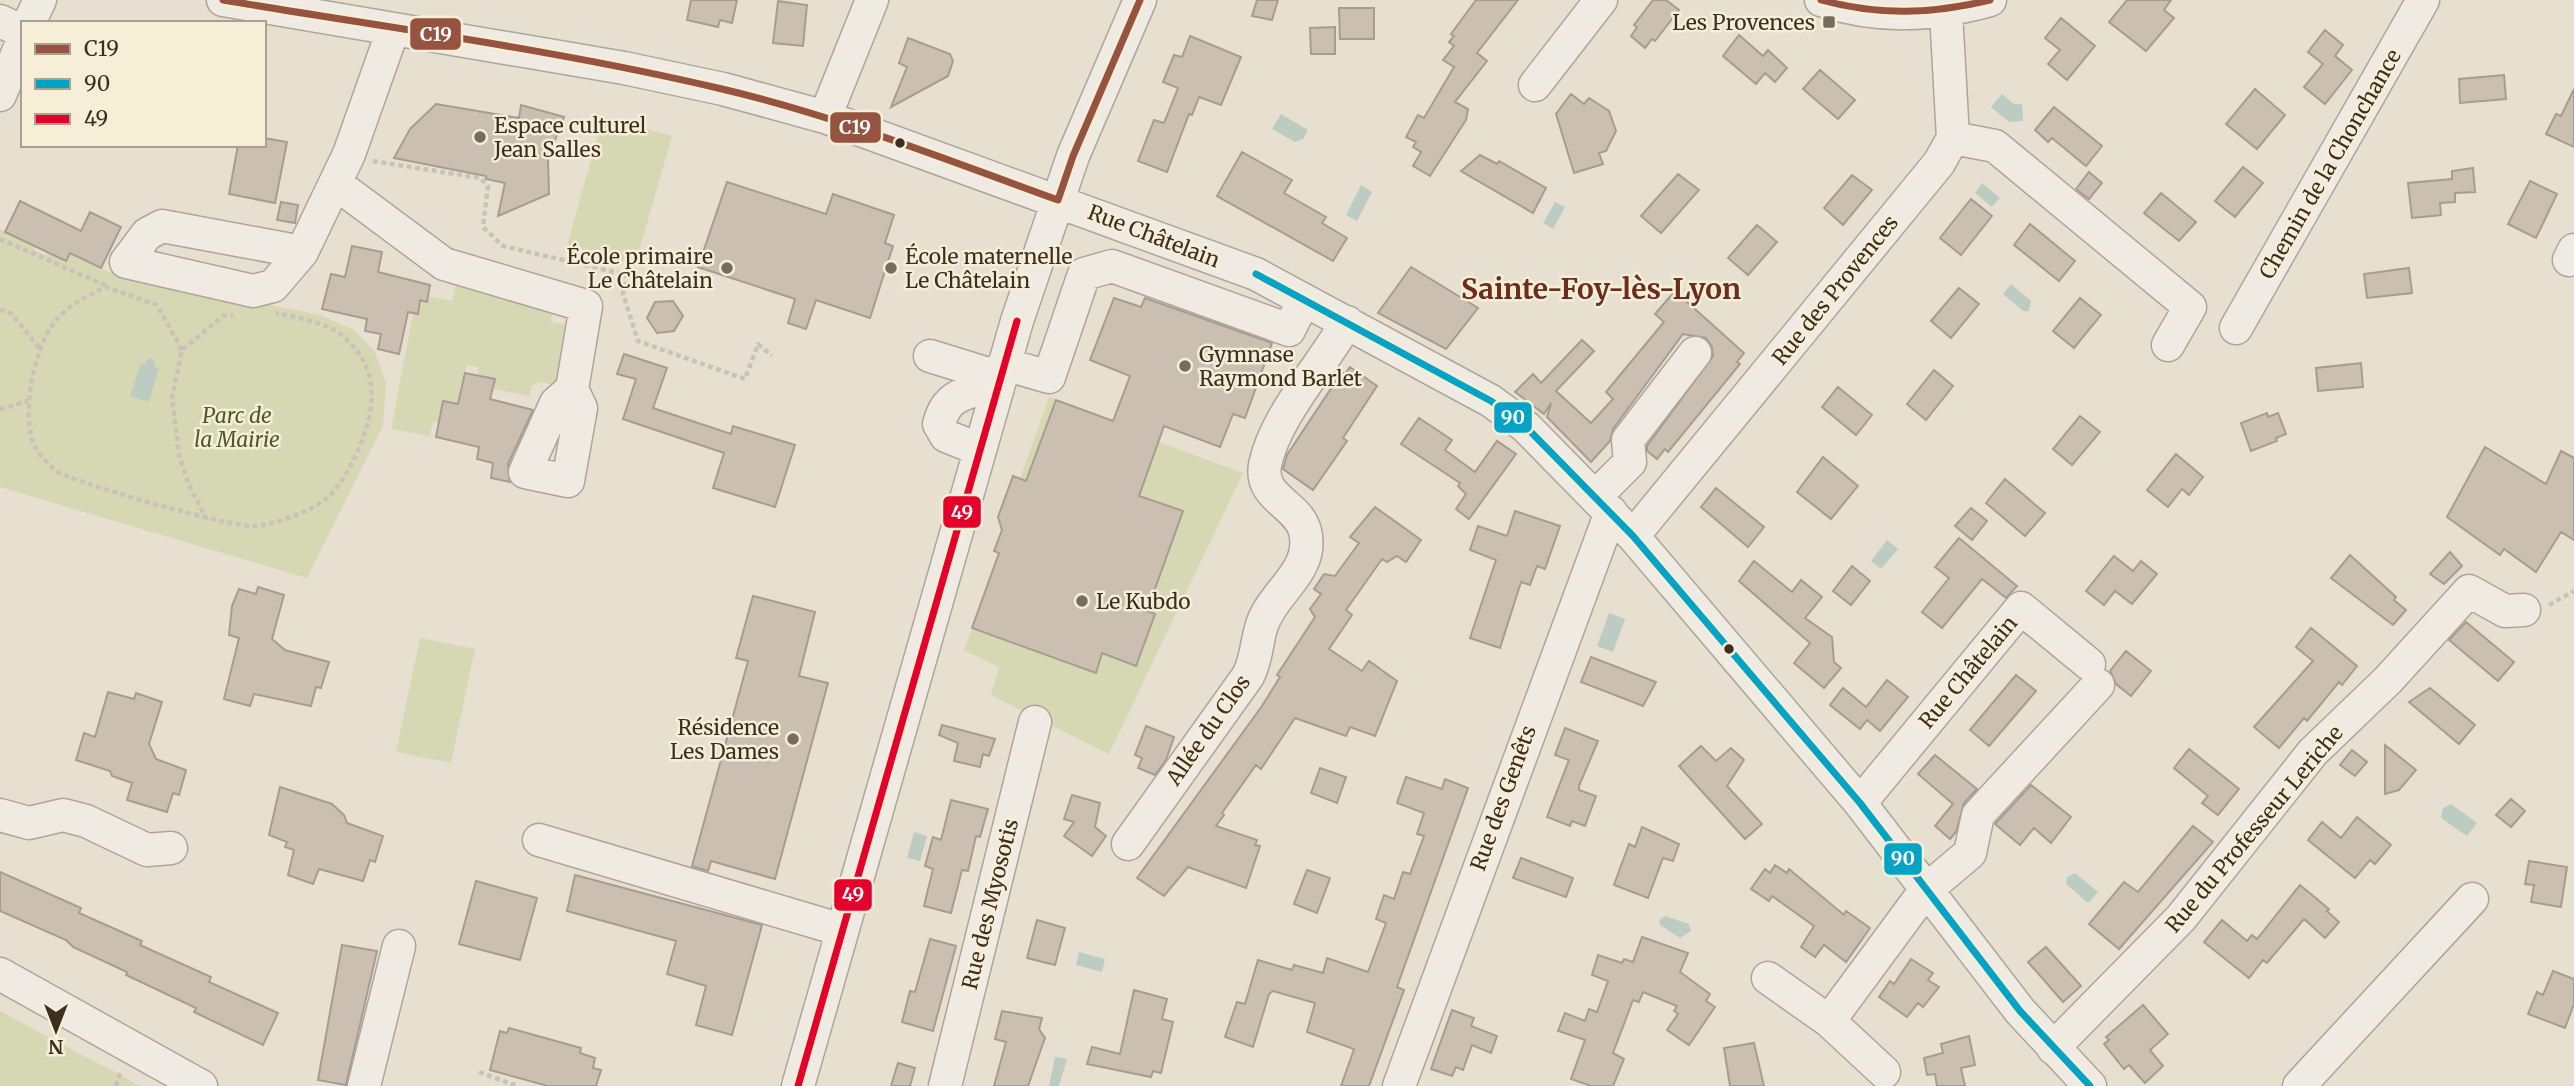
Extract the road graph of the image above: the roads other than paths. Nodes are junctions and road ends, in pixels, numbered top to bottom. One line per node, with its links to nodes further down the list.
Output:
1 (40, 0): 11 (street)
2 (223, 0): 12 (street, Rue Châtelain)
3 (872, 0): 17 (street)
4 (1140, 0): 20 (street)
5 (1601, 0): 15 (street)
6 (1821, 0): 9 (street)
7 (1990, 0): 9 (street)
8 (2423, 0): 24 (street, Chemin de la Chonchance)
9 (1946, 12): 18 (street)
10 (0, 21): 13 (street)
11 (30, 21)
12 (393, 30): 17 (street, Rue Châtelain); 19 (street)
13 (21, 31)
14 (21, 45): 16 (street)
15 (1535, 85)
16 (0, 95)
17 (825, 117): 20 (street, Rue Châtelain)
18 (1953, 138): 25 (street); 32 (street, Rue des Provences)
19 (335, 183): 21 (street); 29 (street)
20 (1058, 200): 22 (street, Rue Châtelain); 28 (street)
21 (302, 252)
22 (1304, 300): 23 (street, Rue Châtelain); 28 (street)
23 (1347, 322): 31 (street, Rue Châtelain); 38 (street, Allée du Clos)
24 (2236, 328)
25 (2168, 345)
26 (1695, 353): 31 (street)
27 (930, 356): 28 (street)
28 (994, 371): 30 (street); 30 (street)
29 (572, 389)
30 (978, 449): 42 (street)
31 (1603, 504): 32 (street, Rue Châtelain); 53 (street, Rue des Genêts)
32 (1633, 536): 35 (street, Rue Châtelain)
33 (2524, 610): 47 (street, Rue du Professeur Leriche)
34 (1035, 722): 52 (street, Rue des Myosotis)
35 (1860, 803): 40 (street, Rue Châtelain); 40 (street, Rue Châtelain)
36 (0, 815): 39 (street)
37 (539, 840): 42 (street)
38 (1128, 844)
39 (171, 848)
40 (1925, 891): 46 (street); 47 (street, Rue Châtelain)
41 (2472, 899): 55 (street)
42 (842, 930): 51 (street)
43 (399, 946): 50 (street)
44 (0, 974): 49 (street)
45 (1768, 978): 46 (street)
46 (1829, 1021): 48 (street)
47 (2053, 1048): 54 (street, Rue Châtelain)
48 (1884, 1072)
49 (201, 1086)
50 (364, 1086)
51 (798, 1086)
52 (945, 1086)
53 (1399, 1086)
54 (2090, 1086)
55 (2298, 1086)

